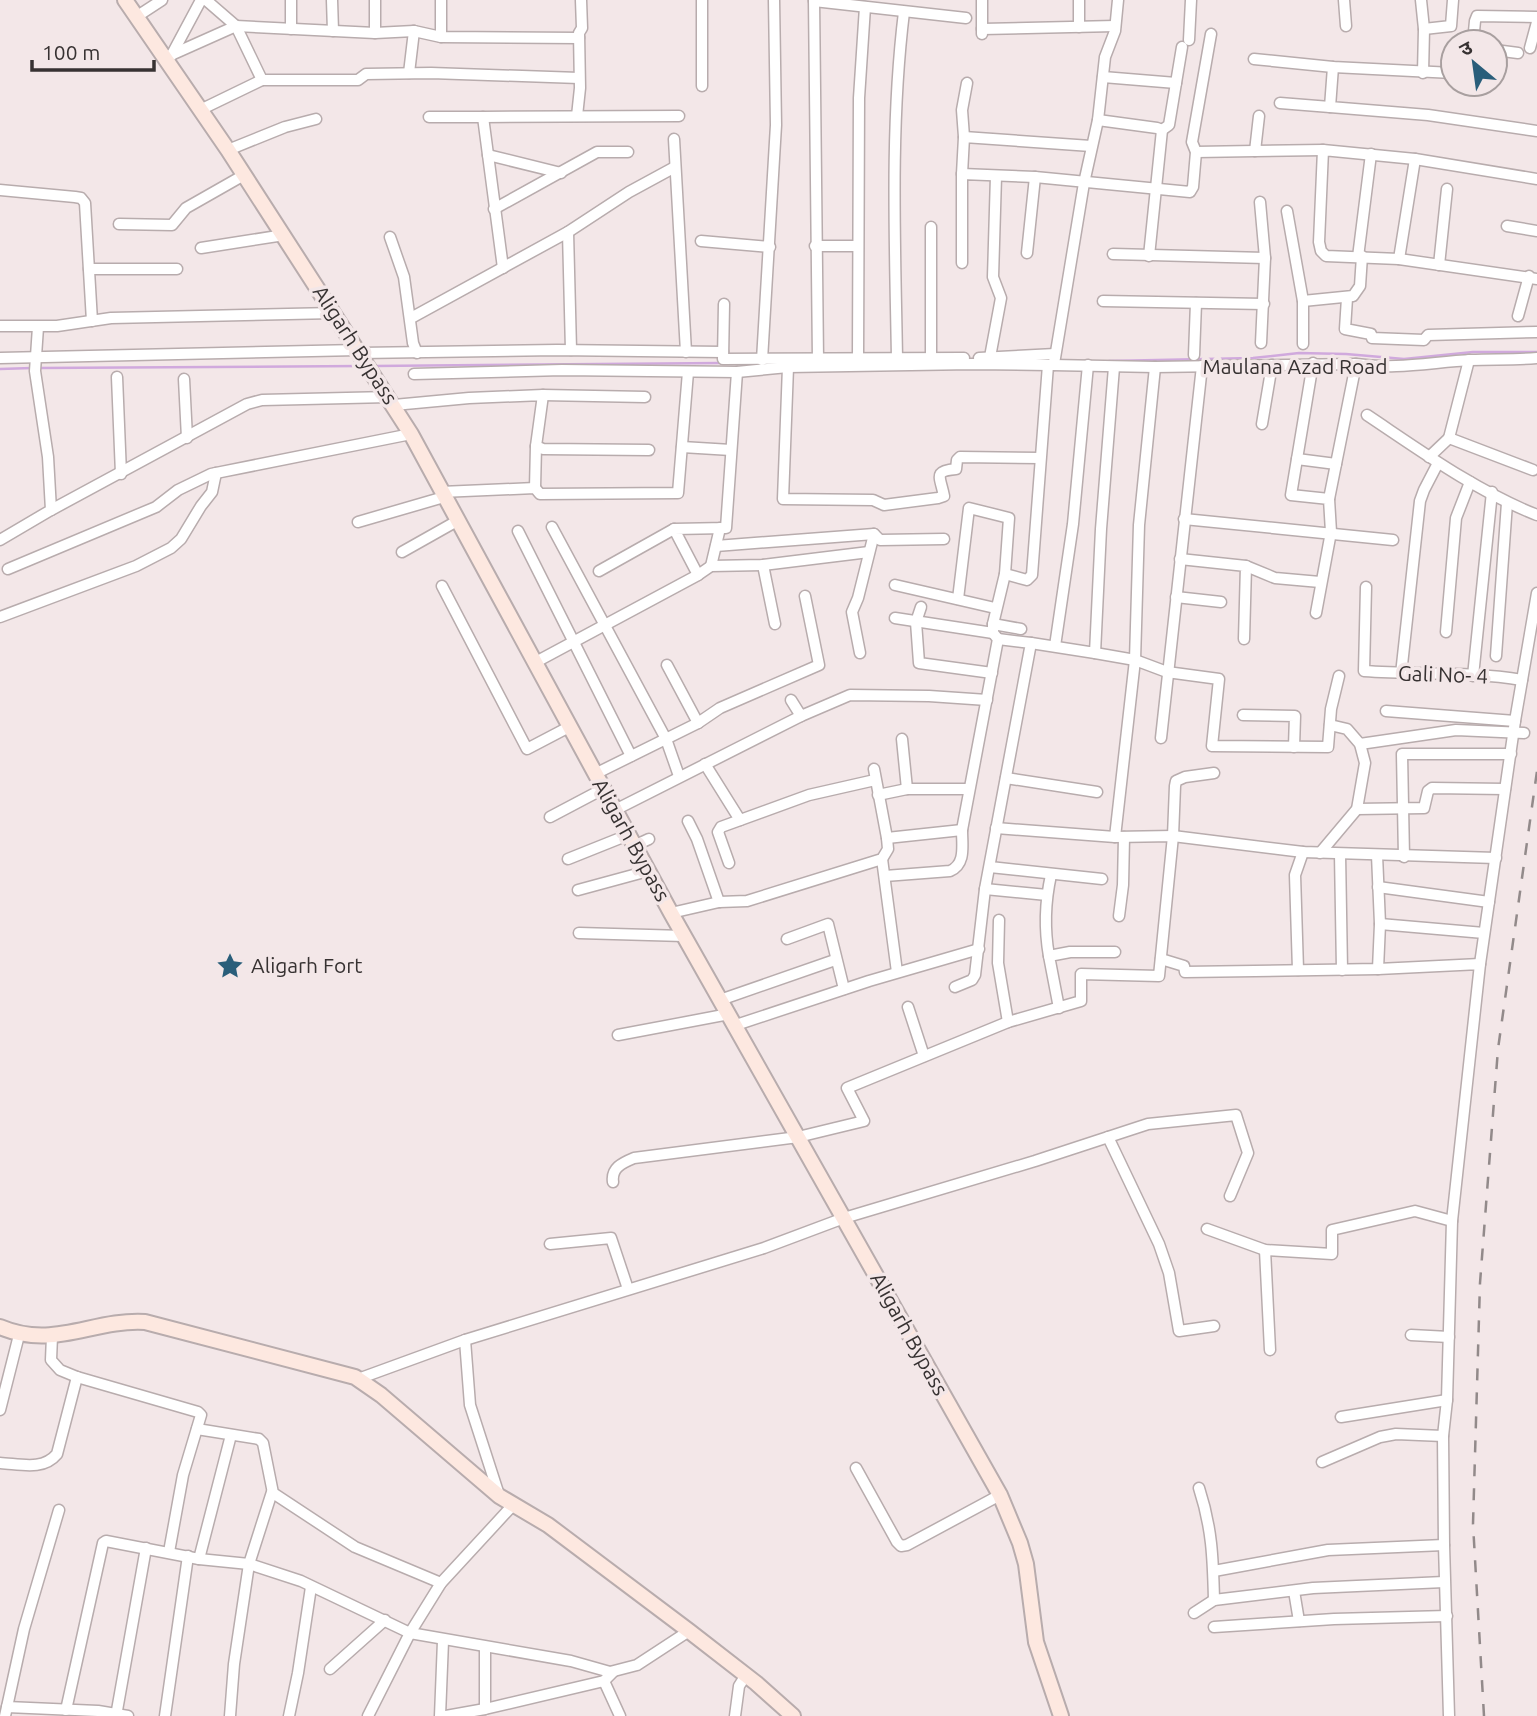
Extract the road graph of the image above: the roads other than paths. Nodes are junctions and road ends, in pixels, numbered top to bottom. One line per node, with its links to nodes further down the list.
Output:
1 (125, 0): 22 (main road, Aligarh Bypass)
2 (162, 0): 22 (street)
3 (201, 0): 42 (street)
4 (206, 0): 26 (street)
5 (291, 0): 31 (street)
6 (332, 0): 33 (street)
7 (374, 0): 35 (street)
8 (441, 0): 37 (street)
9 (581, 0): 38 (street)
10 (702, 0): 53 (street)
11 (774, 0): 101 (street)
12 (814, 0): 20 (street); 99 (street)
13 (982, 0): 29 (street)
14 (1079, 0): 29 (street)
15 (1118, 0): 27 (street)
16 (1191, 0): 52 (street)
17 (1344, 0): 28 (street)
18 (1421, 0): 32 (street)
19 (1453, 0): 32 (street)
20 (865, 7): 21 (street); 100 (street)
21 (904, 12): 24 (street); 140 (street)
22 (136, 16): 42 (main road, Aligarh Bypass)
23 (1537, 17): 30 (street)
24 (966, 18)
25 (1537, 22): 39 (street)
26 (236, 26): 31 (street); 42 (street); 50 (street)
27 (1115, 26): 29 (street); 48 (street)
28 (1346, 26)
29 (1079, 27)
30 (1475, 28)
31 (291, 29): 33 (street)
32 (1424, 29): 45 (street)
33 (333, 30): 35 (street)
34 (414, 31): 35 (street); 37 (street); 47 (street)
35 (375, 33)
36 (1211, 34): 73 (street)
37 (441, 37): 38 (street)
38 (579, 38): 49 (street)
39 (1530, 48)
40 (1509, 52): 41 (street)
41 (1518, 53)
42 (170, 58): 56 (main road, Aligarh Bypass)
43 (1254, 59): 44 (street)
44 (1333, 67): 45 (street); 55 (street)
45 (1423, 73): 46 (street)
46 (1439, 73)
47 (409, 74): 49 (street); 50 (street)
48 (1103, 77): 52 (street); 63 (street)
49 (579, 78): 57 (street)
50 (262, 80): 56 (street)
51 (967, 83): 66 (street)
52 (1176, 83): 64 (street)
53 (702, 86)
54 (1280, 103): 55 (street)
55 (1330, 107): 65 (street)
56 (200, 110): 69 (main road, Aligarh Bypass)
57 (577, 116): 58 (street); 61 (street)
58 (679, 116)
59 (1259, 116): 71 (street)
60 (429, 117): 61 (street)
61 (483, 117): 75 (street)
62 (316, 120): 69 (street)
63 (1098, 120): 64 (street); 68 (street)
64 (1162, 131): 85 (street)
65 (1537, 131)
66 (964, 137): 68 (street); 79 (street)
67 (674, 139): 77 (street)
68 (1091, 146): 84 (street)
69 (228, 150): 80 (main road, Aligarh Bypass)
70 (1323, 150): 71 (street); 74 (street); 106 (street)
71 (1255, 151): 73 (street)
72 (628, 152): 78 (street)
73 (1196, 152): 85 (street)
74 (1371, 154): 76 (street); 106 (street)
75 (488, 155): 78 (street); 89 (street)
76 (1415, 159): 83 (street); 108 (street)
77 (676, 167): 95 (street); 132 (street)
78 (561, 173): 89 (street)
79 (962, 174): 81 (street); 109 (street)
80 (244, 175): 91 (street); 96 (main road, Aligarh Bypass)
81 (996, 176): 82 (street); 137 (street)
82 (1035, 177): 84 (street); 103 (street)
83 (1537, 179)
84 (1084, 183): 85 (street); 145 (street)
85 (1155, 189): 105 (street)
86 (1447, 189): 110 (street)
87 (0, 190): 112 (street)
88 (1260, 202): 107 (street)
89 (494, 209): 111 (street)
90 (1287, 211): 117 (street)
91 (119, 225)
92 (1507, 226): 94 (street)
93 (931, 227): 136 (street)
94 (1537, 231)
95 (568, 232): 111 (street); 130 (street)
96 (284, 235): 102 (street); 121 (main road, Aligarh Bypass)
97 (390, 237): 123 (street)
98 (701, 241): 101 (street)
99 (815, 246): 100 (street); 143 (street)
100 (857, 246): 139 (street)
101 (770, 247): 142 (street)
102 (201, 248)
103 (1027, 253)
104 (1113, 254): 105 (street)
105 (1149, 256): 107 (street)
106 (1360, 257): 108 (street); 115 (street)
107 (1265, 258): 120 (street)
108 (1399, 259): 110 (street)
109 (962, 263)
110 (1439, 265): 114 (street)
111 (503, 268): 123 (street)
112 (89, 269): 113 (street); 124 (street)
113 (177, 269)
114 (1533, 278): 122 (street)
115 (1347, 298): 117 (street); 127 (street)
116 (1103, 301): 118 (street)
117 (1303, 301): 129 (street)
118 (1196, 303): 120 (street); 135 (street)
119 (724, 304): 133 (street)
120 (1264, 304): 128 (street)
121 (334, 313): 124 (street); 134 (main road, Aligarh Bypass)
122 (1518, 316)
123 (411, 318): 131 (street)
124 (92, 321): 126 (street)
125 (0, 326): 126 (street)
126 (38, 327): 146 (street)
127 (1537, 332)
128 (1261, 342)
129 (1303, 344)
130 (571, 351): 131 (street); 132 (street)
131 (417, 352): 134 (street)
132 (686, 352): 133 (street)
133 (723, 352): 142 (street)
134 (361, 354): 146 (street); 162 (main road, Aligarh Bypass)
135 (1194, 355)
136 (931, 357): 137 (street); 140 (street)
137 (990, 357): 145 (street)
138 (0, 358): 146 (street)
139 (858, 358): 140 (street); 143 (street)
140 (897, 358)
141 (1537, 358): 144 (street, Maulana Azad Road)
142 (762, 360): 143 (street)
143 (818, 360)
144 (1469, 360): 148 (street, Maulana Azad Road); 167 (street)
145 (1053, 361): 149 (street, Maulana Azad Road); 152 (street); 172 (street)
146 (35, 363): 185 (street)
147 (1312, 363): 148 (street, Maulana Azad Road); 150 (street, Maulana Azad Road); 173 (street)
148 (1356, 364): 175 (street)
149 (1088, 365): 153 (street, Maulana Azad Road); 233 (street)
150 (1272, 365): 151 (street, Maulana Azad Road); 164 (street)
151 (1202, 366): 154 (street, Maulana Azad Road); 187 (street)
152 (788, 367): 156 (street); 172 (street)
153 (1114, 367): 154 (street, Maulana Azad Road); 235 (street)
154 (1155, 367): 237 (street)
155 (688, 372): 156 (street); 157 (street); 169 (street)
156 (737, 372): 171 (street)
157 (414, 374)
158 (117, 377): 178 (street)
159 (184, 379): 166 (street)
160 (543, 396): 161 (street); 162 (street); 168 (street)
161 (645, 397)
162 (392, 401): 165 (main road, Aligarh Bypass); 166 (street)
163 (1367, 415): 174 (street)
164 (1262, 424)
165 (411, 434): 177 (street); 182 (main road, Aligarh Bypass)
166 (187, 438): 178 (street)
167 (1448, 438): 174 (street); 176 (street)
168 (536, 446): 170 (street); 180 (street)
169 (682, 447): 171 (street); 180 (street)
170 (649, 450)
171 (731, 450): 191 (street)
172 (1040, 458): 208 (street)
173 (1297, 459): 175 (street); 183 (street)
174 (1434, 460): 179 (street); 242 (street)
175 (1336, 464): 183 (street)
176 (1533, 470)
177 (216, 473): 206 (street); 222 (street)
178 (121, 474): 185 (street)
179 (1471, 482): 181 (street); 229 (street)
180 (535, 488): 182 (street)
181 (1492, 492): 184 (street); 244 (street)
182 (442, 494): 188 (main road, Aligarh Bypass); 189 (street)
183 (1329, 499): 194 (street)
184 (1507, 503): 186 (street); 236 (street)
185 (51, 510): 197 (street)
186 (1537, 515)
187 (1184, 519): 194 (street); 202 (street)
188 (457, 521): 200 (street); 238 (main road, Aligarh Bypass)
189 (358, 522)
190 (552, 527): 226 (street)
191 (720, 528): 192 (street); 199 (street)
192 (674, 529): 207 (street); 209 (street)
193 (518, 531): 231 (street)
194 (1331, 532): 198 (street); 210 (street)
195 (874, 534): 196 (street); 199 (street); 201 (street)
196 (944, 538)
197 (0, 540)
198 (1393, 540)
199 (716, 546): 204 (street)
200 (402, 552)
201 (869, 552): 203 (street); 234 (street)
202 (1180, 559): 205 (street); 216 (street)
203 (763, 565): 204 (street); 225 (street)
204 (711, 566): 209 (street)
205 (1246, 566): 210 (street); 230 (street)
206 (8, 569)
207 (600, 571)
208 (1005, 574): 217 (street); 220 (street)
209 (698, 575): 226 (street)
210 (1320, 582): 221 (street)
211 (895, 585): 217 (street)
212 (442, 586): 253 (street)
213 (1366, 587): 242 (street, Gali No- 4)
214 (1537, 593): 245 (street)
215 (805, 596): 251 (street)
216 (1176, 597): 218 (street); 240 (street)
217 (958, 599): 220 (street)
218 (1221, 602)
219 (921, 607): 224 (street)
220 (995, 608): 228 (street)
221 (1316, 613)
222 (0, 617)
223 (895, 618): 224 (street)
224 (916, 622): 228 (street); 241 (street)
225 (775, 624)
226 (604, 625): 231 (street); 256 (street)
227 (1021, 629): 228 (street)
228 (995, 632): 232 (street); 241 (street)
229 (1446, 632)
230 (1244, 639)
231 (574, 642): 238 (street); 261 (street)
232 (1031, 643): 233 (street); 266 (street)
233 (1055, 646): 235 (street)
234 (860, 653)
235 (1095, 653): 237 (street)
236 (1496, 656)
237 (1135, 660): 240 (street); 282 (street)
238 (534, 663): 253 (main road, Aligarh Bypass)
239 (667, 665): 251 (street)
240 (1167, 672): 255 (street); 259 (street)
241 (992, 673): 247 (street)
242 (1401, 674): 244 (street, Gali No- 4)
243 (1339, 676): 252 (street)
244 (1473, 676): 245 (street, Gali No- 4)
245 (1522, 680): 254 (street)
246 (791, 700): 250 (street)
247 (987, 700): 250 (street); 269 (street)
248 (1386, 712): 254 (street)
249 (1243, 715): 259 (street)
250 (801, 716): 262 (street)
251 (698, 723): 256 (street)
252 (1330, 725): 258 (street); 259 (street)
253 (569, 727): 264 (main road, Aligarh Bypass)
254 (1518, 728): 258 (street); 260 (street)
255 (1161, 738)
256 (666, 739): 261 (street); 265 (street)
257 (902, 739): 268 (street)
258 (1360, 744): 274 (street)
259 (1294, 747)
260 (1511, 754): 270 (street); 273 (street)
261 (631, 756): 264 (street)
262 (705, 764): 265 (street); 277 (street)
263 (1214, 773): 281 (street)
264 (595, 774): 267 (main road, Aligarh Bypass)
265 (679, 776): 275 (street)
266 (1006, 778): 271 (street); 279 (street)
267 (603, 789): 275 (main road, Aligarh Bypass); 276 (street)
268 (907, 789): 269 (street); 272 (street)
269 (969, 789): 280 (street)
270 (1505, 789): 273 (street); 291 (street)
271 (1097, 792)
272 (878, 795): 277 (street); 283 (street)
273 (1403, 808): 274 (street); 290 (street)
274 (1357, 809): 287 (street)
275 (615, 810): 285 (main road, Aligarh Bypass)
276 (550, 817)
277 (740, 820): 294 (street)
278 (688, 821): 304 (street)
279 (996, 828): 282 (street); 295 (street)
280 (962, 830): 283 (street); 298 (street)
281 (1173, 835): 282 (street); 286 (street); 317 (street)
282 (1119, 837): 307 (street)
283 (887, 838): 293 (street)
284 (649, 839): 285 (street)
285 (631, 840): 292 (street); 296 (main road, Aligarh Bypass)
286 (1303, 852): 287 (street); 320 (street)
287 (1320, 853): 288 (street)
288 (1340, 854): 289 (street); 321 (street)
289 (1377, 855): 290 (street); 300 (street)
290 (1404, 857): 291 (street)
291 (1496, 858): 305 (street)
292 (568, 859)
293 (882, 859): 298 (street); 304 (street)
294 (729, 863)
295 (990, 867): 297 (street); 301 (street)
296 (648, 871): 302 (street); 306 (main road, Aligarh Bypass)
297 (1051, 875): 299 (street); 303 (street)
298 (884, 876): 323 (street)
299 (1102, 879)
300 (1378, 887): 305 (street); 309 (street)
301 (985, 889): 303 (street); 314 (street)
302 (578, 890)
303 (1047, 895): 316 (street)
304 (719, 902): 306 (street)
305 (1489, 902): 311 (street)
306 (671, 914): 312 (main road, Aligarh Bypass)
307 (1119, 916)
308 (999, 920): 330 (street)
309 (1380, 924): 311 (street); 322 (street)
310 (579, 933): 312 (street)
311 (1484, 933): 319 (street)
312 (684, 936): 326 (main road, Aligarh Bypass)
313 (787, 939): 318 (street)
314 (979, 949): 323 (street); 324 (street)
315 (1115, 952): 316 (street)
316 (1049, 956): 328 (street)
317 (1161, 959): 320 (street); 328 (street)
318 (835, 960): 325 (street); 326 (street)
319 (1480, 964): 322 (street); 338 (street)
320 (1298, 970): 321 (street)
321 (1342, 970): 322 (street)
322 (1378, 970)
323 (897, 972): 325 (street)
324 (955, 987)
325 (844, 989): 329 (street)
326 (720, 1000): 329 (main road, Aligarh Bypass)
327 (908, 1007): 332 (street)
328 (1059, 1008): 330 (street)
329 (732, 1020): 331 (street); 333 (main road, Aligarh Bypass)
330 (1008, 1022): 332 (street)
331 (618, 1035)
332 (924, 1056): 333 (street)
333 (798, 1137): 335 (street); 337 (main road, Aligarh Bypass)
334 (1108, 1137): 336 (street); 337 (street); 343 (street)
335 (612, 1182)
336 (1230, 1196)
337 (844, 1218): 342 (street); 364 (main road, Aligarh Bypass)
338 (1452, 1221): 341 (street); 348 (street)
339 (1207, 1229): 341 (street)
340 (550, 1244): 342 (street)
341 (1265, 1250): 350 (street)
342 (628, 1289): 349 (street)
343 (1214, 1326)
344 (0, 1327): 345 (main road)
345 (19, 1335): 347 (main road); 354 (street)
346 (1411, 1335): 348 (street)
347 (52, 1336): 351 (street); 352 (main road)
348 (1450, 1337): 353 (street)
349 (465, 1340): 352 (street); 365 (street)
350 (1270, 1350)
351 (77, 1377): 356 (street); 360 (street)
352 (358, 1378): 365 (main road)
353 (1447, 1400): 355 (street); 358 (street)
354 (0, 1410)
355 (1340, 1417)
356 (197, 1429): 357 (street); 370 (street)
357 (231, 1434): 363 (street); 371 (street)
358 (1443, 1436): 359 (street); 368 (street)
359 (1322, 1462)
360 (0, 1463)
361 (856, 1468): 364 (street)
362 (1199, 1488): 373 (street)
363 (272, 1492): 372 (street); 375 (street)
364 (1000, 1495): 404 (main road, Aligarh Bypass)
365 (499, 1496): 366 (main road)
366 (513, 1505): 375 (street); 384 (main road)
367 (59, 1510): 393 (street)
368 (1444, 1545): 373 (street); 374 (street)
369 (146, 1548): 370 (street); 392 (street); 395 (street)
370 (169, 1552): 371 (street)
371 (194, 1557): 372 (street); 396 (street)
372 (249, 1564): 376 (street); 397 (street)
373 (1214, 1571): 378 (street)
374 (1444, 1582): 377 (street); 380 (street)
375 (441, 1583): 385 (street)
376 (311, 1587): 381 (street); 398 (street)
377 (1294, 1591): 378 (street); 382 (street)
378 (1214, 1600): 379 (street)
379 (1194, 1613)
380 (1447, 1616): 382 (street); 405 (street)
381 (385, 1620): 385 (street); 388 (street)
382 (1299, 1621): 383 (street)
383 (1214, 1627)
384 (689, 1630): 389 (street); 390 (main road)
385 (410, 1633): 386 (street); 399 (street)
386 (443, 1641): 387 (street); 400 (street)
387 (485, 1648): 389 (street); 394 (street)
388 (330, 1669)
389 (612, 1672): 391 (street)
390 (746, 1675): 402 (street); 403 (main road)
391 (604, 1681): 394 (street); 401 (street)
392 (66, 1710): 393 (street); 395 (street)
393 (6, 1711)
394 (487, 1711): 400 (street)
395 (120, 1715)
396 (165, 1716)
397 (230, 1716)
398 (289, 1716)
399 (368, 1716)
400 (443, 1716)
401 (620, 1716)
402 (735, 1716)
403 (793, 1716)
404 (1061, 1716)
405 (1449, 1716)

